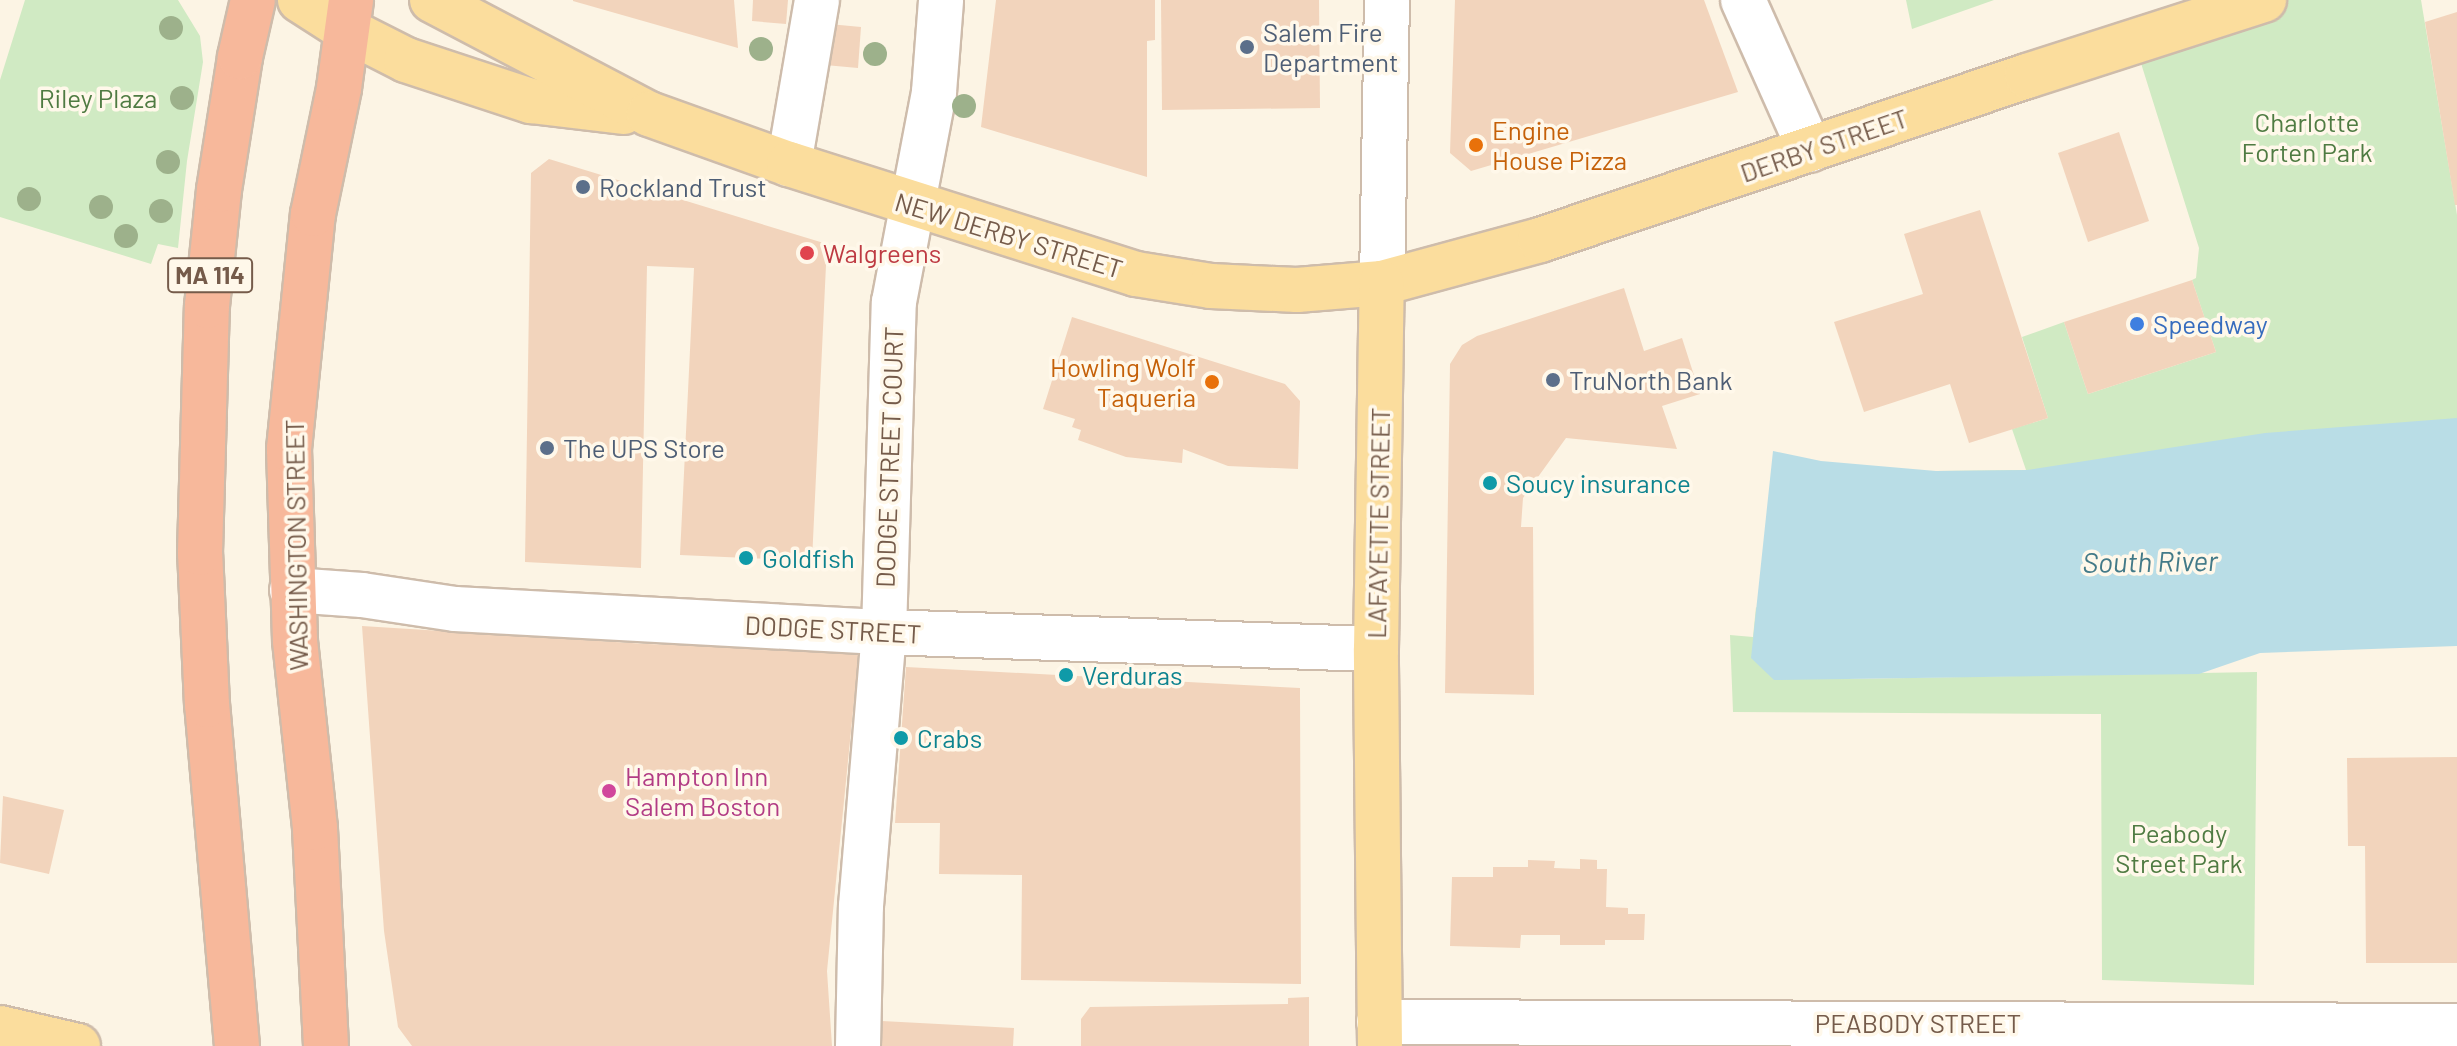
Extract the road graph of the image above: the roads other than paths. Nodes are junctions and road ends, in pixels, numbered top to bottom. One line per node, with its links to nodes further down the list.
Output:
1 (253, 0): 22 (highway, MA 114)
2 (300, 0): 9 (main road, NEW DERBY STREET)
3 (432, 0): 10 (main road, NEW DERBY STREET)
4 (817, 0): 12 (street)
5 (941, 0): 13 (street, DODGE STREET COURT)
6 (1387, 0): 14 (street, LAFAYETTE STREET)
7 (1743, 0): 11 (street)
8 (2264, 0): 11 (main road, DERBY STREET)
9 (349, 15): 10 (main road, NEW DERBY STREET); 15 (highway, WASHINGTON STREET)
10 (649, 114): 12 (main road, NEW DERBY STREET)
11 (1810, 150): 14 (main road, DERBY STREET)
12 (789, 164): 13 (main road, NEW DERBY STREET)
13 (911, 204): 14 (main road, NEW DERBY STREET); 16 (street, DODGE STREET COURT)
14 (1382, 283): 17 (main road, LAFAYETTE STREET)
15 (292, 590): 16 (street, DODGE STREET); 23 (highway, WASHINGTON STREET)
16 (884, 632): 17 (street, DODGE STREET); 24 (street, DODGE STREET COURT)
17 (1376, 649): 20 (main road, LAFAYETTE STREET)
18 (2457, 1026): 20 (street, PEABODY STREET)
19 (0, 1028): 21 (main road)
20 (1380, 1034)
21 (78, 1046)
22 (237, 1046)
23 (326, 1046)
24 (858, 1046)

